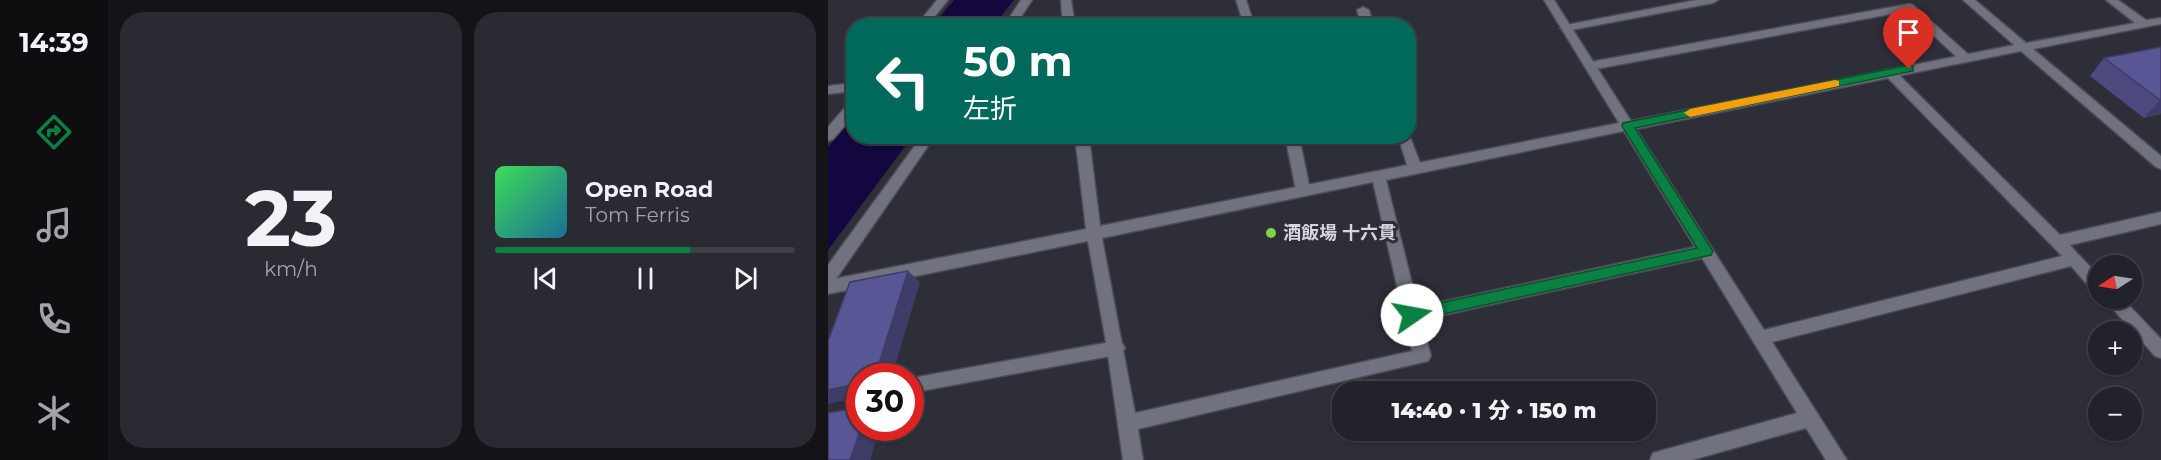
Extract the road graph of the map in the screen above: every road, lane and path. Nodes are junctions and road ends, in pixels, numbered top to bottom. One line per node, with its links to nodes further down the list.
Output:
1 (943, 0): 11 (street)
2 (1027, 0): 12 (street)
3 (1066, 0): 13 (street)
4 (1241, 0): 14 (street)
5 (1549, 0): 18 (street)
6 (1713, 0): 18 (street)
7 (1968, 0): 19 (street)
8 (2111, 0): 17 (street)
9 (1905, 4): 20 (street); 21 (street)
10 (1363, 10): 15 (street)
11 (928, 18)
12 (1015, 18)
13 (1068, 18)
14 (1246, 18)
15 (1366, 18)
16 (2161, 21): 17 (street)
17 (2144, 24): 19 (street)
18 (1566, 28): 21 (street)
19 (2023, 46): 20 (street); 32 (street)
20 (1965, 57): 22 (street)
21 (1590, 66): 26 (street)
22 (1890, 73): 26 (street); 38 (street)
23 (846, 88): 24 (street)
24 (828, 90)
25 (846, 115): 27 (street)
26 (1628, 126): 33 (street); 39 (street)
27 (828, 136)
28 (923, 144): 42 (street)
29 (1083, 144): 37 (street)
30 (1294, 144): 35 (street)
31 (1407, 144): 33 (street)
32 (2161, 164)
33 (1415, 168): 34 (street)
34 (1378, 176): 35 (street); 45 (street)
35 (1303, 190): 37 (street)
36 (2161, 218): 38 (street)
37 (1094, 235): 43 (street); 47 (street)
38 (2057, 242): 40 (street)
39 (1706, 251): 45 (street); 46 (street)
40 (2074, 259): 41 (street); 46 (street)
41 (2088, 274)
42 (828, 277)
43 (828, 287)
44 (2121, 309): 48 (street)
45 (1412, 315): 51 (street)
46 (1760, 338): 50 (street)
47 (1116, 348): 49 (street); 51 (street)
48 (2161, 351)
49 (924, 384)
50 (1810, 417): 53 (street); 54 (street)
51 (1127, 423): 52 (street)
52 (1132, 460)
53 (1660, 460)
54 (1837, 460)

